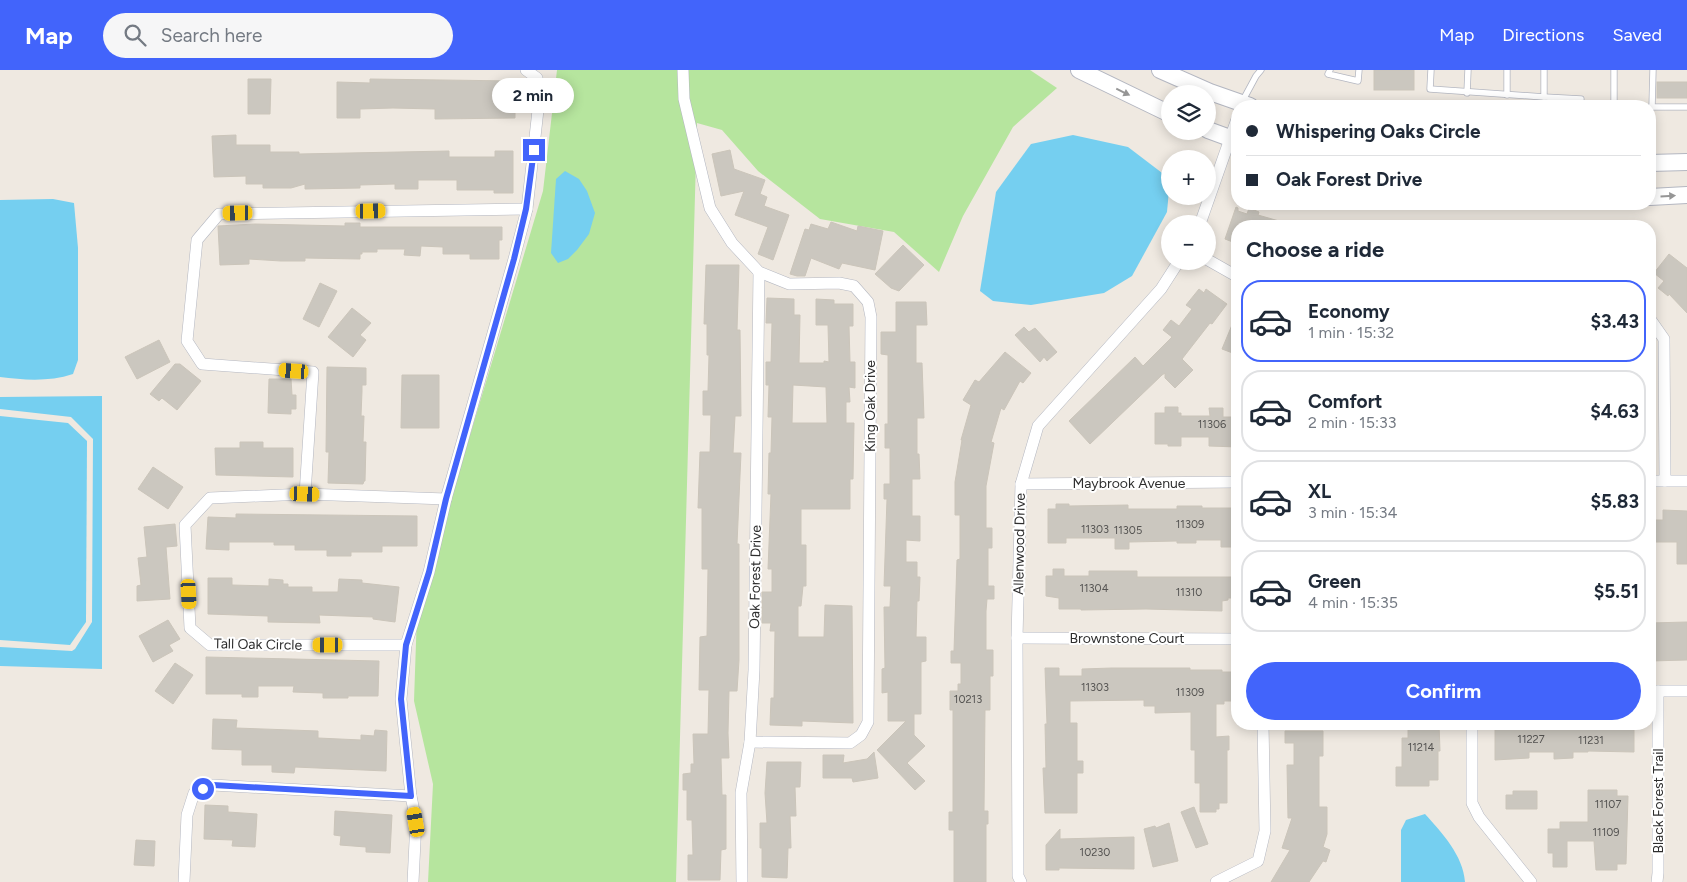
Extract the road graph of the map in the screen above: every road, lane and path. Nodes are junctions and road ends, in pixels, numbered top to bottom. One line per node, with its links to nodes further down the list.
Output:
1 (526, 70): 32 (street)
2 (683, 70): 36 (street, King Oak Drive)
3 (1079, 70): 24 (main road, one-way to 24)
4 (1160, 70): 21 (main road)
5 (1261, 70): 18 (lane)
6 (1330, 70): 7 (lane)
7 (1359, 70)
8 (1430, 70): 14 (lane)
9 (1468, 70): 14 (lane)
10 (1507, 70): 15 (lane)
11 (1544, 70): 16 (lane)
12 (1614, 70): 19 (lane)
13 (1652, 70): 20 (lane)
14 (1467, 93): 15 (lane)
15 (1507, 95): 16 (lane)
16 (1544, 97): 17 (lane)
17 (1581, 99)
18 (1246, 100)
19 (1614, 100)
20 (1651, 100)
21 (1231, 103)
22 (1656, 106): 23 (lane)
23 (1687, 106)
24 (1161, 110)
25 (1216, 133): 26 (main road)
26 (1231, 139)
27 (1231, 145): 33 (street)
28 (1687, 162): 29 (main road)
29 (1656, 163)
30 (1687, 195): 31 (main road, one-way to 30)
31 (1656, 197)
32 (526, 209): 44 (street); 45 (street)
33 (1204, 215)
34 (1216, 265): 37 (street)
35 (1173, 270): 43 (street, Allenwood Drive)
36 (759, 272): 54 (street, Oak Forest Drive); 54 (street, King Oak Drive)
37 (1231, 273)
38 (1656, 328): 40 (street)
39 (1656, 481): 40 (street)
40 (1665, 481): 41 (street)
41 (1687, 481)
42 (1231, 482): 43 (street, Maybrook Avenue)
43 (1021, 484): 46 (street, Allenwood Drive)
44 (305, 494): 45 (street, Tall Oak Circle); 48 (street, Tall Oak Circle)
45 (446, 499): 48 (street)
46 (1017, 638): 47 (street, Brownstone Court); 59 (street, Allenwood Drive)
47 (1231, 639)
48 (406, 645): 55 (street)
49 (1656, 690): 50 (street, Black Forest Trail)
50 (1687, 691)
51 (1264, 730): 60 (street)
52 (1472, 730): 61 (street)
53 (1655, 730): 62 (street, Black Forest Trail)
54 (750, 742): 58 (street, Oak Forest Drive)
55 (411, 796): 56 (street); 57 (street)
56 (184, 882)
57 (413, 882)
58 (742, 882)
59 (1021, 882)
60 (1216, 882)
61 (1531, 882)
62 (1657, 882)

